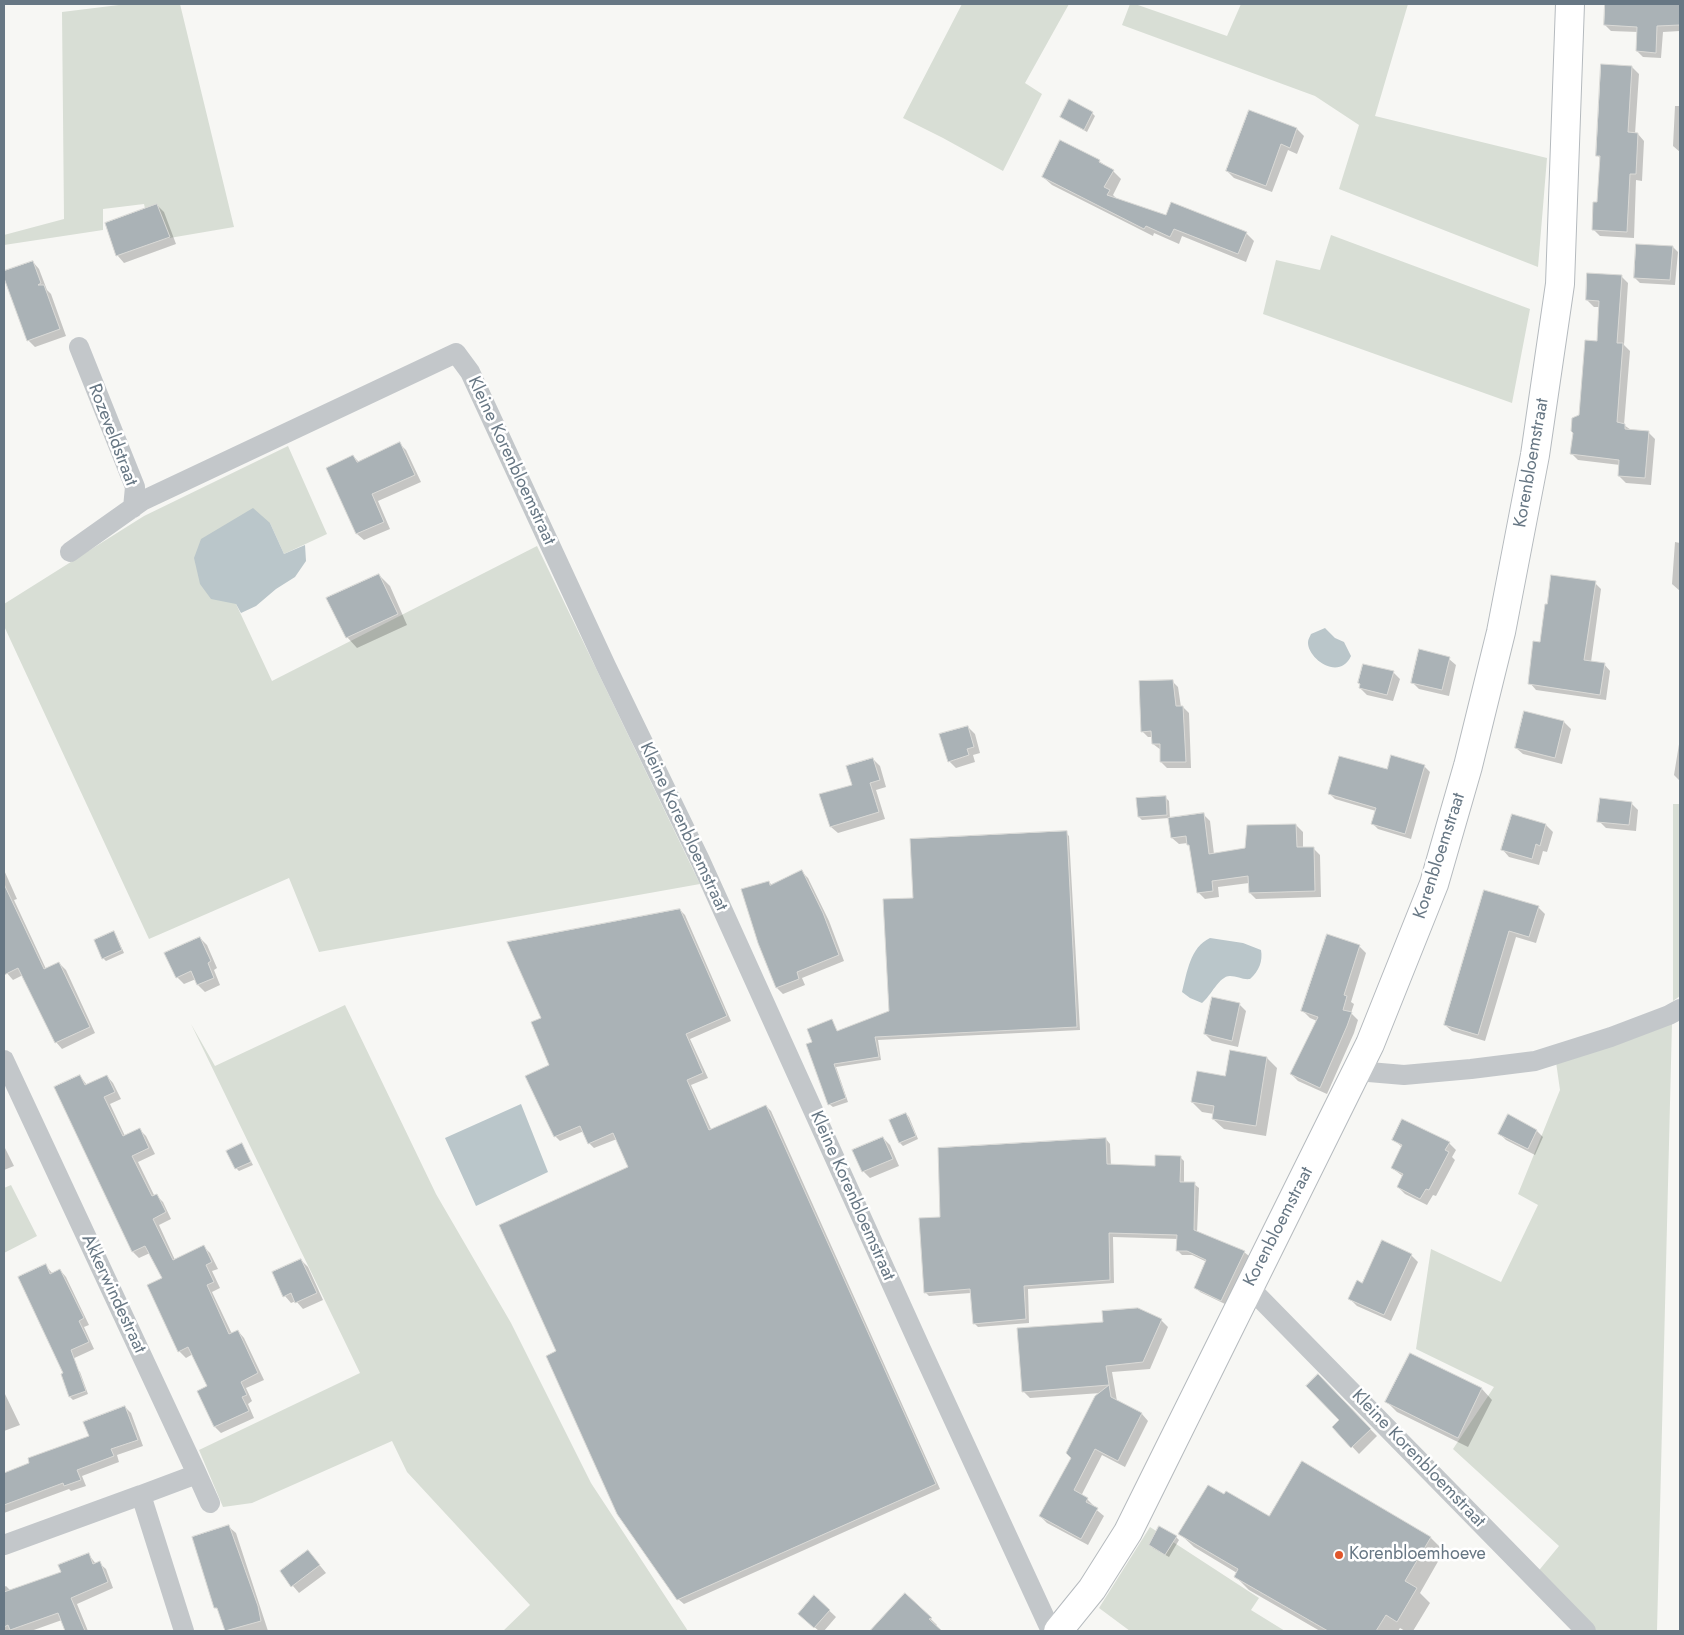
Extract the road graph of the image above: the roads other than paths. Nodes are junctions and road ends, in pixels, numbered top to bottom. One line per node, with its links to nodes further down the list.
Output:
1 (1570, 4): 7 (street, Korenbloemstraat)
2 (79, 347): 3 (street, Rozeveldstraat)
3 (133, 508): 4 (street, Rozeveldstraat); 14 (street, Kleine Korenbloemstraat)
4 (70, 552)
5 (1680, 1008): 7 (street)
6 (4, 1060): 9 (street, Akkerwindestraat)
7 (1357, 1071): 8 (street, Korenbloemstraat)
8 (1249, 1287): 15 (street, Korenbloemstraat); 16 (street, Kleine Korenbloemstraat)
9 (197, 1474): 10 (street); 11 (street, Akkerwindestraat)
10 (141, 1495): 12 (street); 13 (street)
11 (210, 1503)
12 (4, 1545)
13 (184, 1631)
14 (1051, 1631)
15 (1058, 1631)
16 (1586, 1631)

